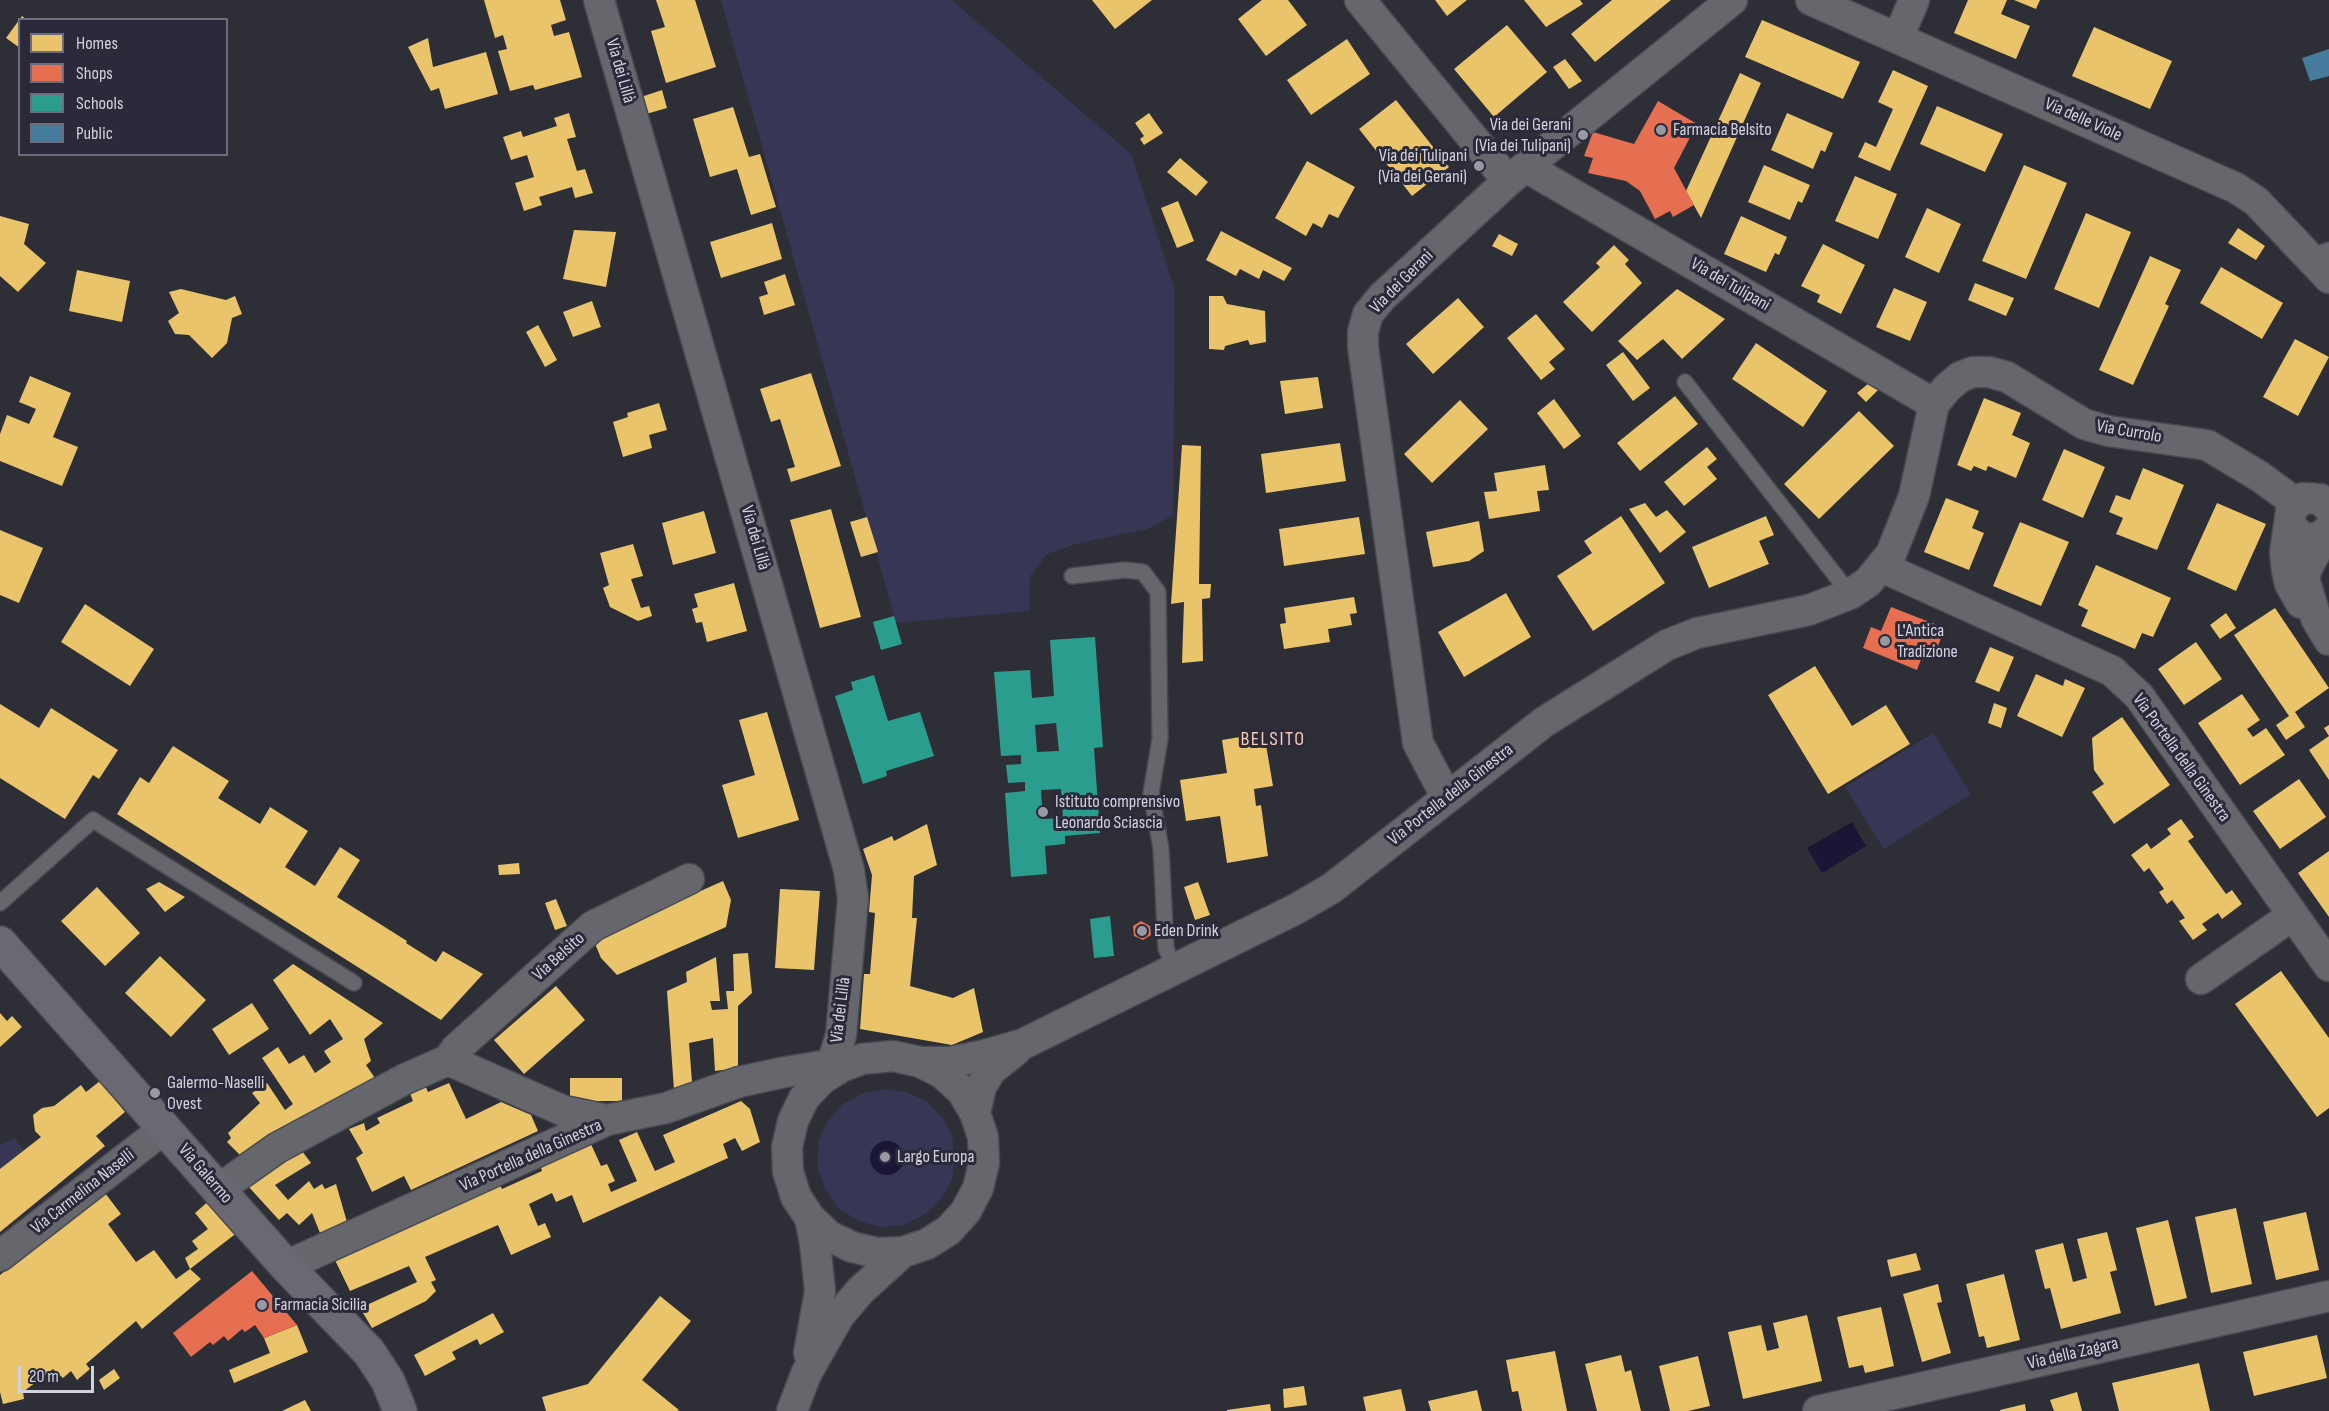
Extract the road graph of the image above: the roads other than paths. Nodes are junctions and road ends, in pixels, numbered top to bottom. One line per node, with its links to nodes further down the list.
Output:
1 (599, 0): 30 (street, Via dei Lillà)
2 (1360, 0): 7 (street, Via dei Tulipani)
3 (1732, 0): 7 (street, Via dei Gerani)
4 (1810, 0): 6 (street, Via delle Viole)
5 (1914, 0): 6 (street)
6 (1898, 38): 8 (street, Via delle Viole)
7 (1517, 174): 10 (street, Via dei Tulipani); 17 (street, Via dei Gerani)
8 (2322, 262)
9 (1685, 382): 15 (lane)
10 (1934, 404): 11 (street, Via Currolo); 13 (street, Via Portella della Ginestra)
11 (2293, 510): 12 (street); 16 (street)
12 (2328, 516): 16 (street)
13 (1882, 567): 15 (street, Via Portella della Ginestra); 20 (street, Via Portella della Ginestra)
14 (1072, 576): 23 (lane)
15 (1850, 594): 17 (street, Via Portella della Ginestra)
16 (2323, 629)
17 (1447, 798): 23 (street, Via Portella della Ginestra)
18 (689, 879): 27 (street, Via Belsito)
19 (0, 903): 25 (lane)
20 (2293, 915): 22 (street, Via Portella della Ginestra); 24 (street)
21 (0, 943): 33 (main road, Via Galermo)
22 (2329, 966)
23 (1174, 969): 26 (street, Via Portella della Ginestra)
24 (2201, 979)
25 (354, 983)
26 (1023, 1044): 28 (street); 31 (street)
27 (448, 1060): 32 (street); 34 (street, Via Belsito)
28 (920, 1062): 30 (street); 31 (street)
29 (785, 1072): 30 (street, Via Portella della Ginestra); 30 (street); 32 (street, Via Portella della Ginestra)
30 (819, 1081): 35 (street)
31 (975, 1113): 36 (street)
32 (607, 1120): 38 (street, Via Portella della Ginestra)
33 (165, 1128): 34 (main road, Via Galermo); 37 (street, Via Carmelina Naselli)
34 (219, 1189): 38 (main road, Via Galermo)
35 (810, 1218): 36 (street); 40 (street)
36 (903, 1252): 40 (street)
37 (0, 1256)
38 (286, 1266): 41 (main road, Via Galermo)
39 (2329, 1296): 43 (street, Via della Zagara)
40 (806, 1374): 42 (street)
41 (400, 1411)
42 (792, 1411)
43 (1818, 1411)

